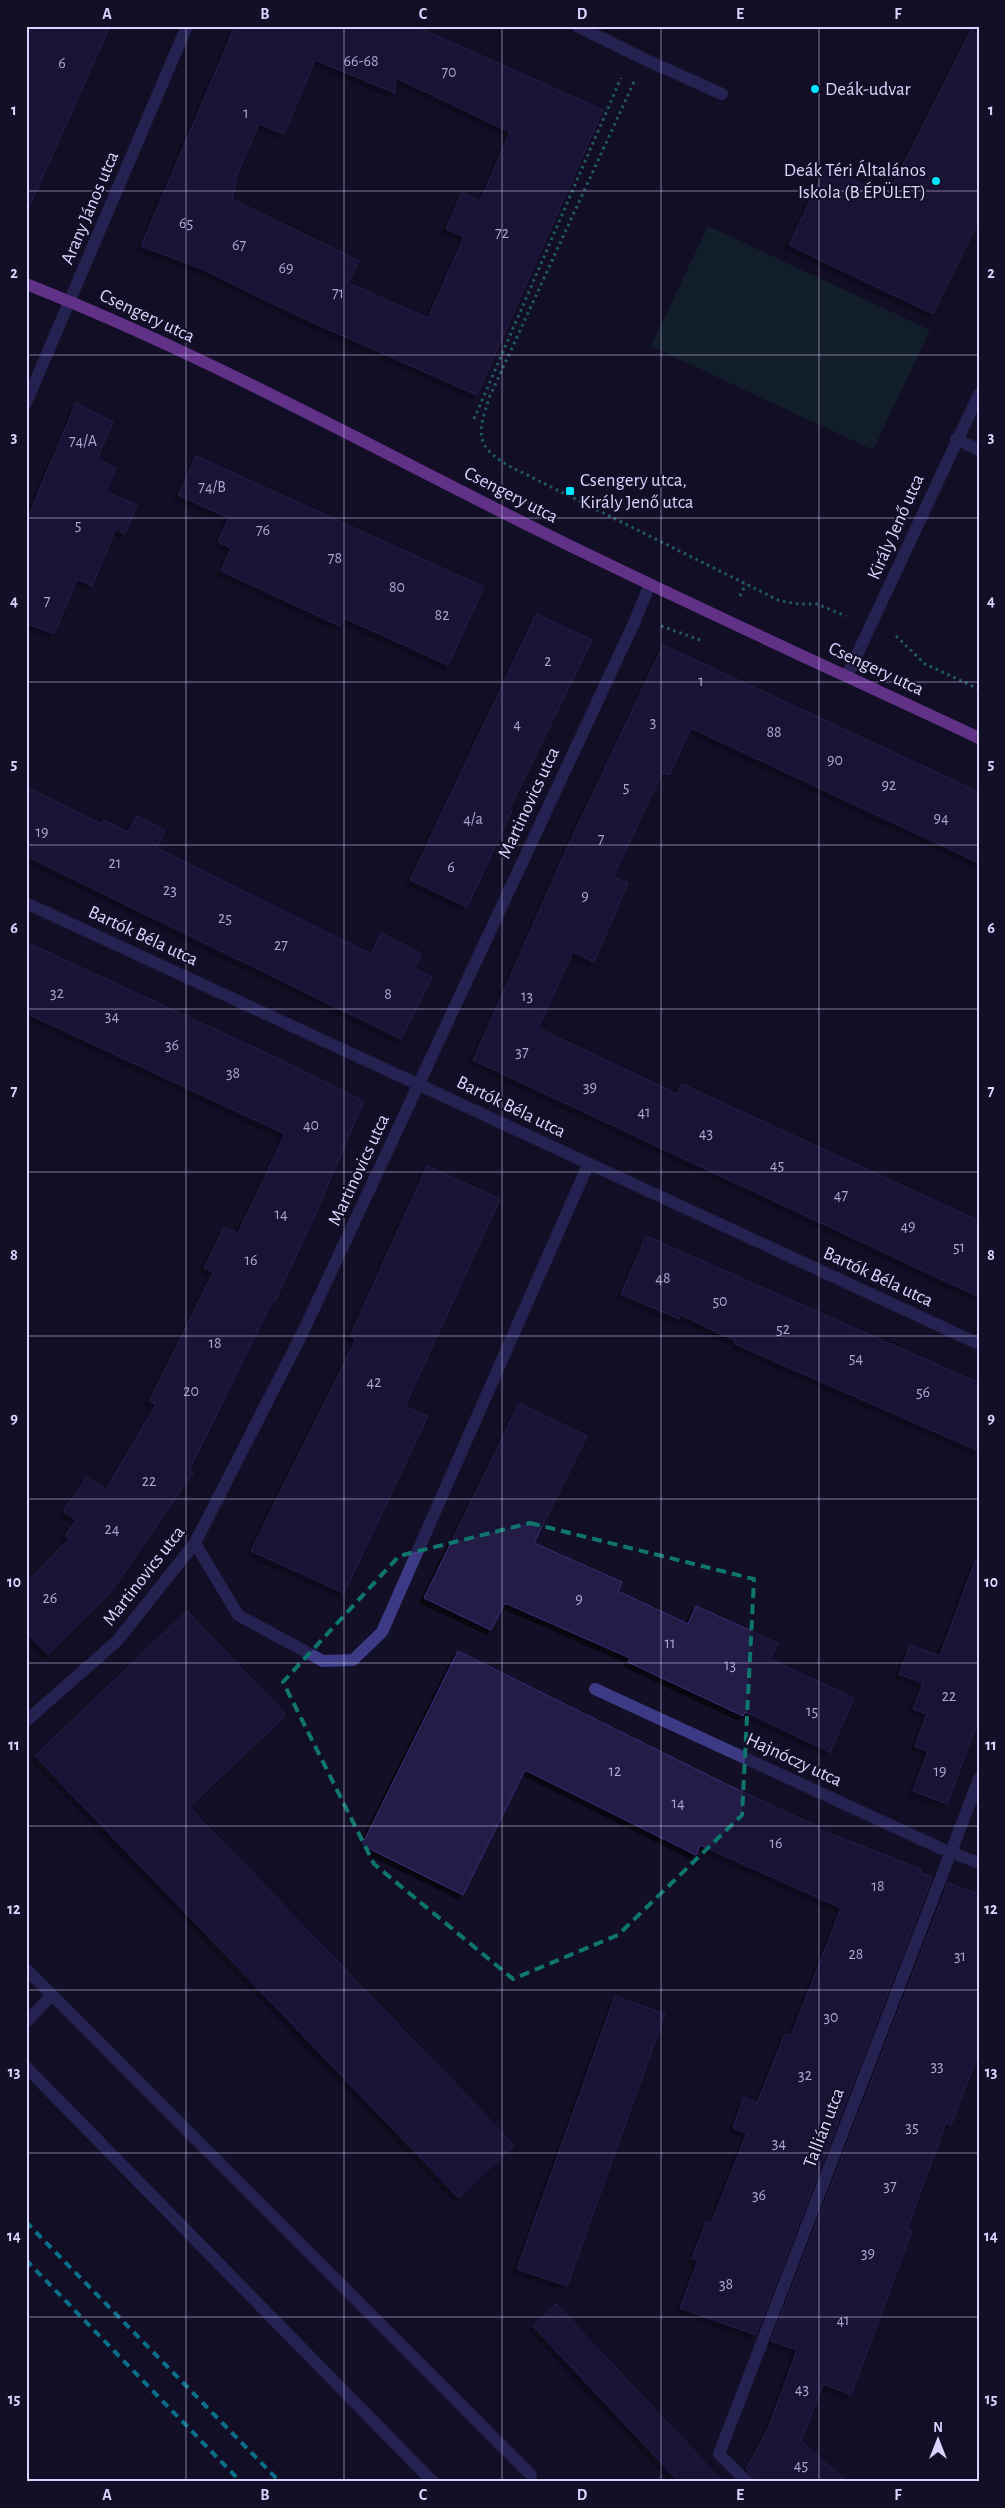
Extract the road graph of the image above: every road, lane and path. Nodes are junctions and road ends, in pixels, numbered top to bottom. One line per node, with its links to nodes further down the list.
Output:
1 (187, 26): 7 (street, Arany János utca)
2 (577, 26): 3 (street)
3 (632, 53): 4 (street); 10 (path)
4 (644, 60): 5 (street); 15 (path)
5 (722, 94)
6 (26, 284): 7 (main road, Csengery utca)
7 (70, 302): 9 (street, Arany János utca); 13 (main road, Csengery utca)
8 (979, 394): 11 (street, Király Jenő utca)
9 (26, 403)
10 (474, 419)
11 (956, 439): 12 (street); 18 (street, Király Jenő utca)
12 (979, 450)
13 (650, 584): 14 (street, Martinovics utca); 18 (main road, Csengery utca)
14 (637, 617): 17 (path); 22 (street, Martinovics utca)
15 (850, 617)
16 (895, 635): 19 (path)
17 (708, 643)
18 (847, 676): 20 (main road, Csengery utca)
19 (979, 689)
20 (979, 738)
21 (26, 903): 22 (street, Bartók Béla utca)
22 (420, 1084): 23 (street, Bartók Béla utca); 25 (street, Martinovics utca)
23 (588, 1165): 24 (street, Bartók Béla utca); 25 (street)
24 (979, 1344)
25 (195, 1543): 27 (street, Martinovics utca)
26 (595, 1689): 29 (street, Hajnóczy utca)
27 (26, 1721)
28 (979, 1779): 29 (street, Tallián utca)
29 (950, 1852): 30 (street, Hajnóczy utca); 37 (street, Tallián utca)
30 (979, 1863)
31 (26, 1969): 32 (street)
32 (52, 1995): 33 (street); 35 (street)
33 (26, 2022)
34 (26, 2067): 36 (street)
35 (531, 2475)
36 (433, 2482)
37 (747, 2482)

